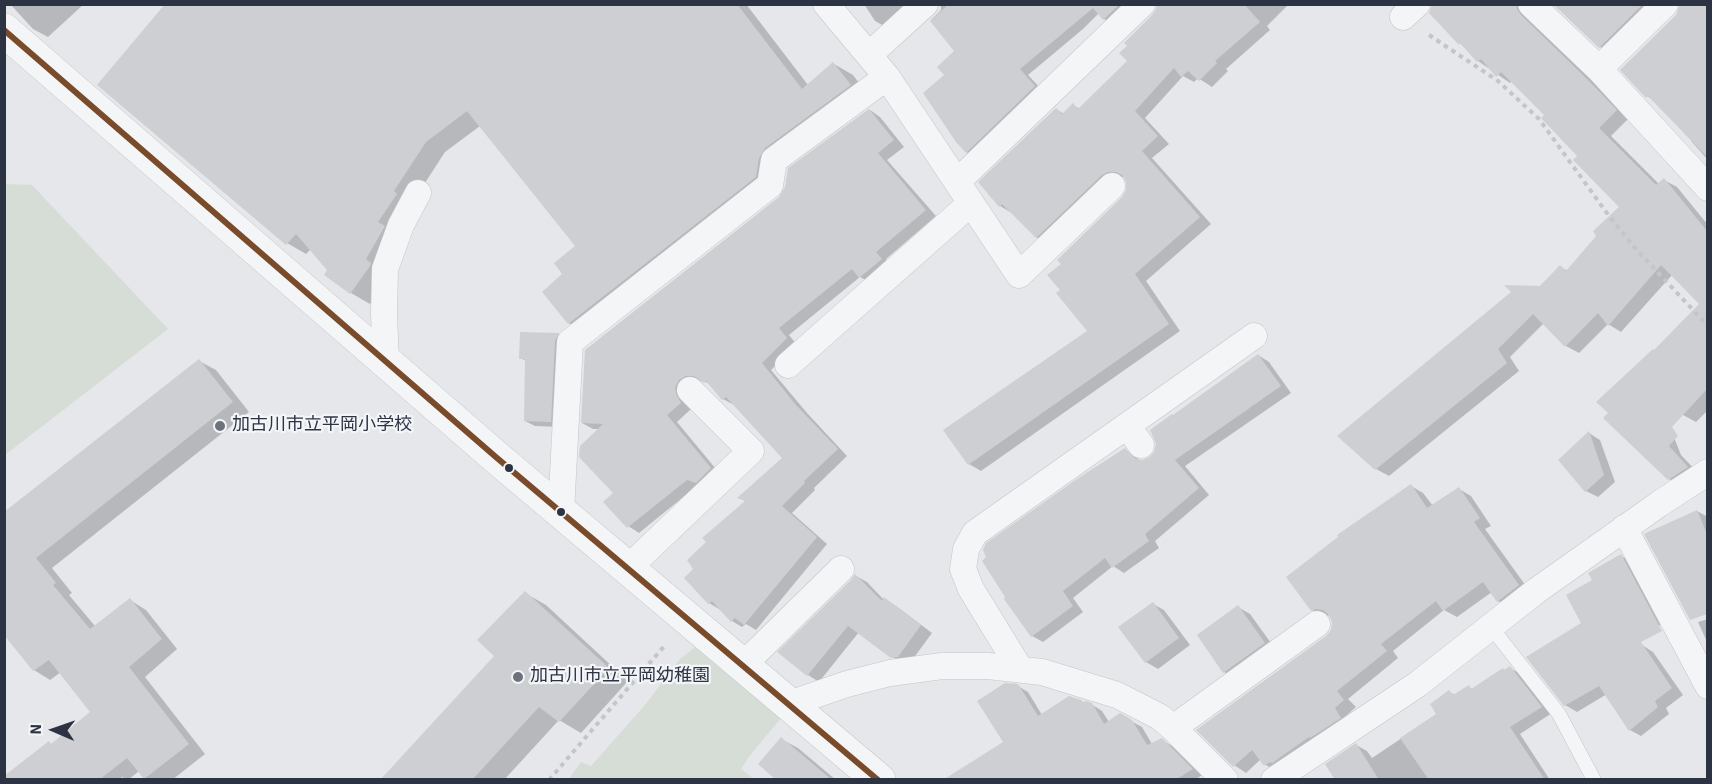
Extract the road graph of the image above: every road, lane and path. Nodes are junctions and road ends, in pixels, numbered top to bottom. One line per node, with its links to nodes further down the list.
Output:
1 (826, 4): 8 (street)
2 (925, 4): 8 (street)
3 (1142, 4): 11 (street)
4 (1531, 4): 9 (street)
5 (1665, 4): 9 (street)
6 (1410, 11): 16 (path)
7 (4, 30): 18 (street)
8 (869, 55): 10 (street)
9 (1599, 69): 13 (street)
10 (887, 77): 11 (street); 22 (street)
11 (957, 182): 15 (street)
12 (1112, 186): 15 (street)
13 (1707, 188)
14 (418, 193): 18 (street)
15 (971, 203): 19 (street)
16 (1707, 326)
17 (1254, 336): 30 (street)
18 (386, 361): 22 (street)
19 (788, 365)
20 (690, 390): 24 (street)
21 (1707, 472): 23 (street)
22 (561, 512): 24 (street)
23 (1624, 528): 28 (street); 31 (street)
24 (628, 568): 26 (street)
25 (841, 569): 29 (street)
26 (687, 618): 29 (street); 34 (path)
27 (1317, 624): 33 (street)
28 (1491, 627): 37 (street); 38 (lane)
29 (742, 665): 32 (street)
30 (1020, 669): 32 (street); 33 (street)
31 (1707, 686)
32 (789, 704): 35 (street)
33 (1173, 728): 36 (street)
34 (549, 780)
35 (879, 780)
36 (1225, 780)
37 (1274, 780)
38 (1594, 780)

